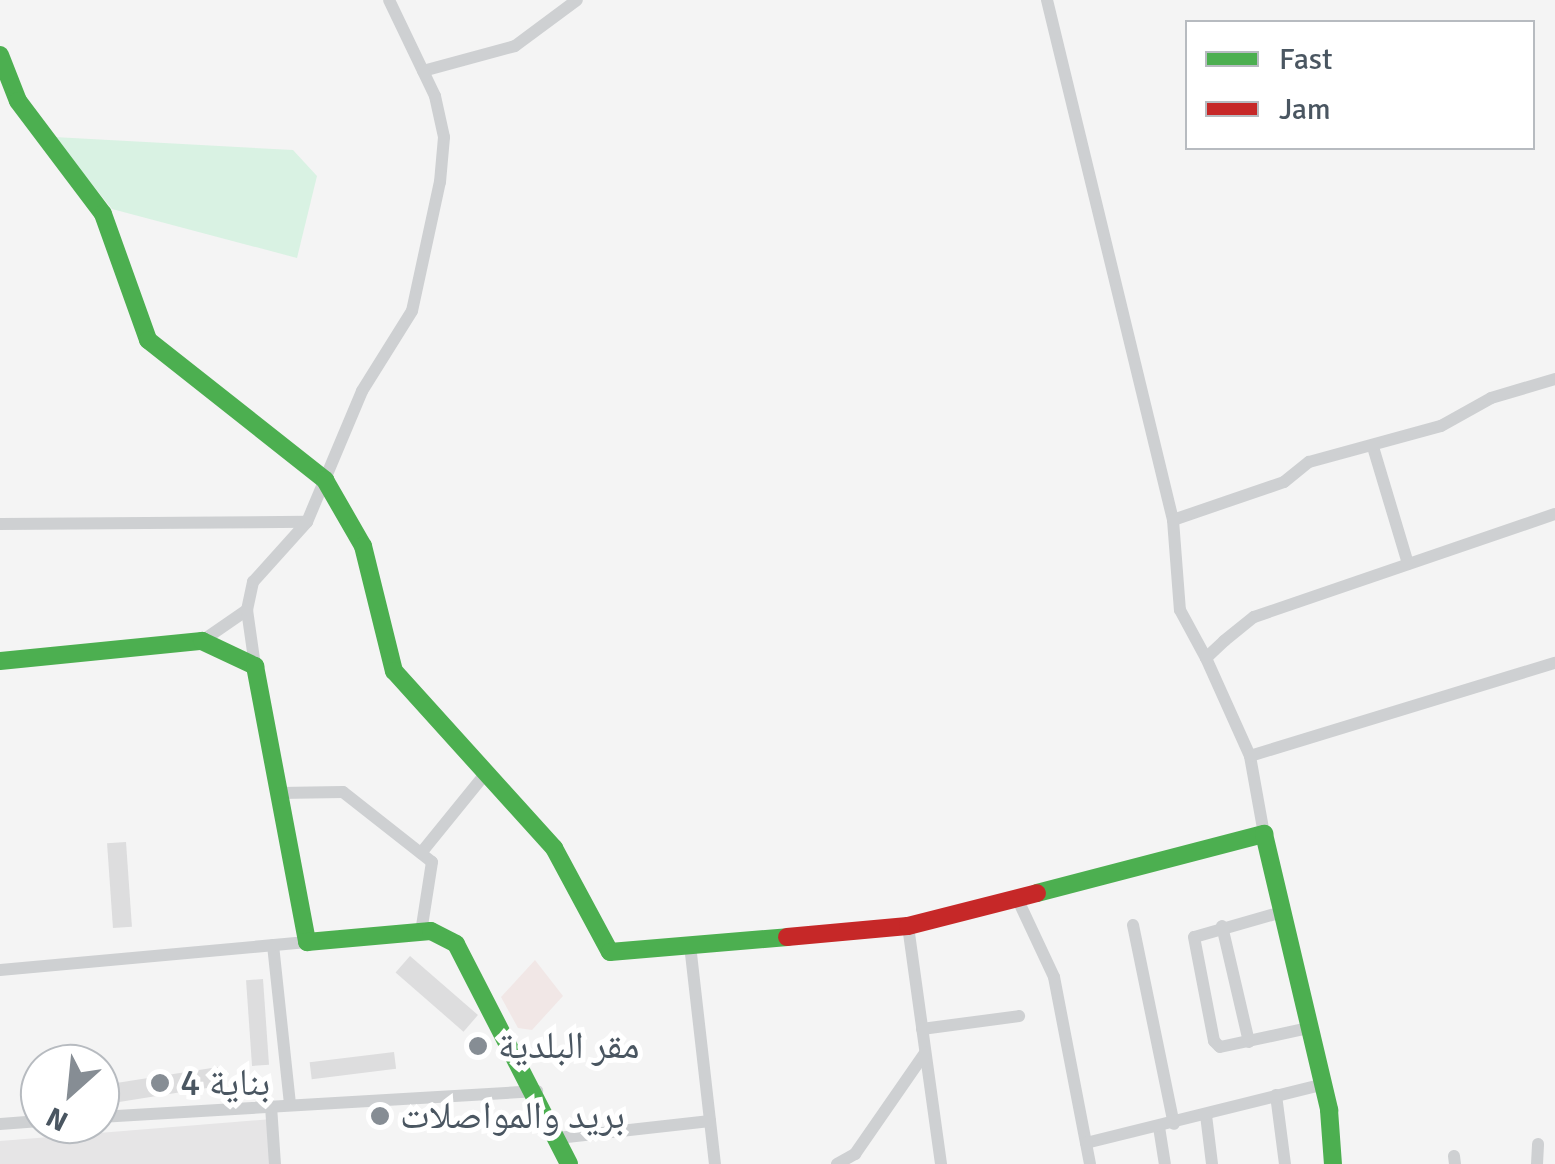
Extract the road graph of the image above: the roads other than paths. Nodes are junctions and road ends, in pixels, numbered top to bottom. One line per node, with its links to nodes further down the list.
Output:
1 (389, 0): 6 (street)
2 (577, 0): 4 (street)
3 (1047, 0): 12 (street)
4 (563, 4): 6 (street)
5 (0, 54): 7 (street)
6 (423, 71): 10 (street)
7 (7, 94): 10 (street)
8 (1555, 379): 9 (street)
9 (1373, 447): 12 (street); 15 (street)
10 (325, 480): 13 (street); 23 (street)
11 (1555, 514): 15 (street)
12 (1172, 520): 18 (street)
13 (308, 522): 14 (street); 16 (street)
14 (0, 524)
15 (1408, 564): 18 (street)
16 (247, 610): 17 (street); 21 (street)
17 (202, 640): 19 (street); 21 (street)
18 (1206, 658): 22 (street)
19 (0, 660)
20 (1555, 663): 22 (street)
21 (255, 666): 24 (street)
22 (1250, 756): 25 (street)
23 (486, 773): 26 (street); 35 (street)
24 (278, 793): 26 (street); 33 (street)
25 (1264, 834): 27 (street); 28 (street)
26 (420, 852): 32 (street)
27 (1017, 898): 29 (street); 53 (street)
28 (1282, 912): 31 (street); 38 (street)
29 (908, 926): 35 (street); 39 (street)
30 (1133, 926): 50 (street)
31 (1222, 926): 40 (street); 40 (street)
32 (421, 932): 33 (street); 43 (street)
33 (307, 942): 34 (street)
34 (273, 945): 36 (street); 45 (street)
35 (690, 945): 49 (street)
36 (0, 970)
37 (1020, 1016): 39 (street)
38 (1309, 1028): 40 (street); 42 (street)
39 (922, 1030): 41 (street)
40 (1249, 1042)
41 (926, 1053): 58 (street); 59 (street)
42 (1320, 1084): 44 (street); 64 (street)
43 (536, 1091): 45 (street); 52 (street)
44 (1276, 1096): 48 (street); 63 (street)
45 (290, 1104): 46 (street)
46 (271, 1106): 47 (street); 55 (street)
47 (120, 1116)
48 (1206, 1116): 50 (street); 62 (street)
49 (710, 1121): 52 (street); 57 (street)
50 (1174, 1124): 51 (street)
51 (1158, 1126): 53 (street); 61 (street)
52 (558, 1138): 56 (street)
53 (1086, 1143): 60 (street)
54 (1538, 1144): 65 (street)
55 (275, 1164)
56 (569, 1164)
57 (715, 1164)
58 (838, 1164)
59 (941, 1164)
60 (1090, 1164)
61 (1164, 1164)
62 (1212, 1164)
63 (1285, 1164)
64 (1334, 1164)
65 (1537, 1164)

